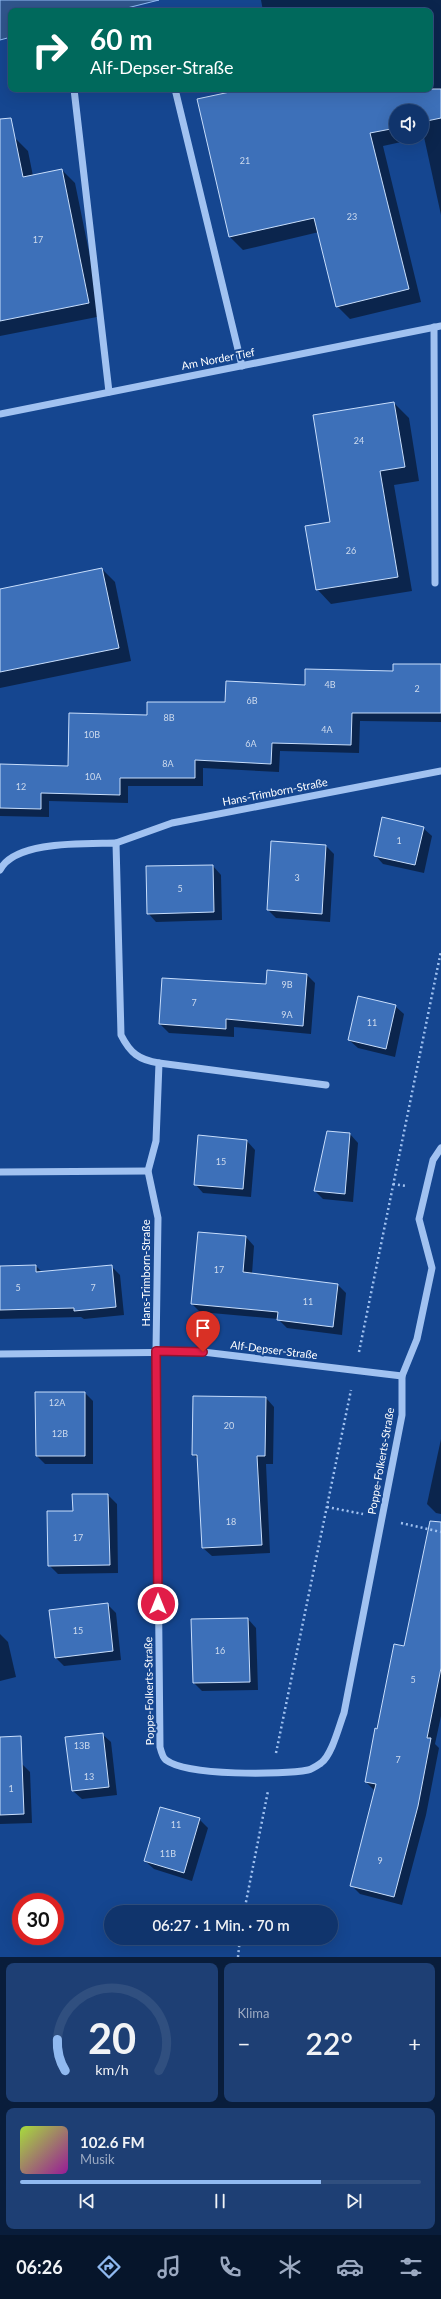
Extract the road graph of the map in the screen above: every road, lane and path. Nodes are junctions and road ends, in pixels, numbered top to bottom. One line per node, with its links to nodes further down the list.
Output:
1 (74, 92): 5 (street)
2 (176, 92): 4 (street)
3 (437, 326): 4 (street, Am Norder Tief); 7 (street)
4 (242, 366): 5 (street, Am Norder Tief)
5 (109, 392): 6 (street, Am Norder Tief)
6 (0, 414)
7 (435, 583)
8 (441, 770): 9 (street, Hans-Trimborn-Straße)
9 (116, 843): 10 (street, Hans-Trimborn-Straße); 11 (street)
10 (0, 870)
11 (159, 1063): 12 (street); 14 (street, Hans-Trimborn-Straße)
12 (326, 1085)
13 (441, 1148): 18 (street)
14 (148, 1171): 15 (street); 16 (street, Hans-Trimborn-Straße)
15 (0, 1172)
16 (156, 1351): 17 (street, Alf-Depser-Straße); 18 (street, Alf-Depser-Straße); 19 (street, Poppe-Folkerts-Straße)
17 (0, 1354)
18 (402, 1376): 19 (street, Poppe-Folkerts-Straße)
19 (272, 1772): 20 (path)
20 (245, 1905)
21 (239, 1945): 22 (path)
22 (238, 1957)

